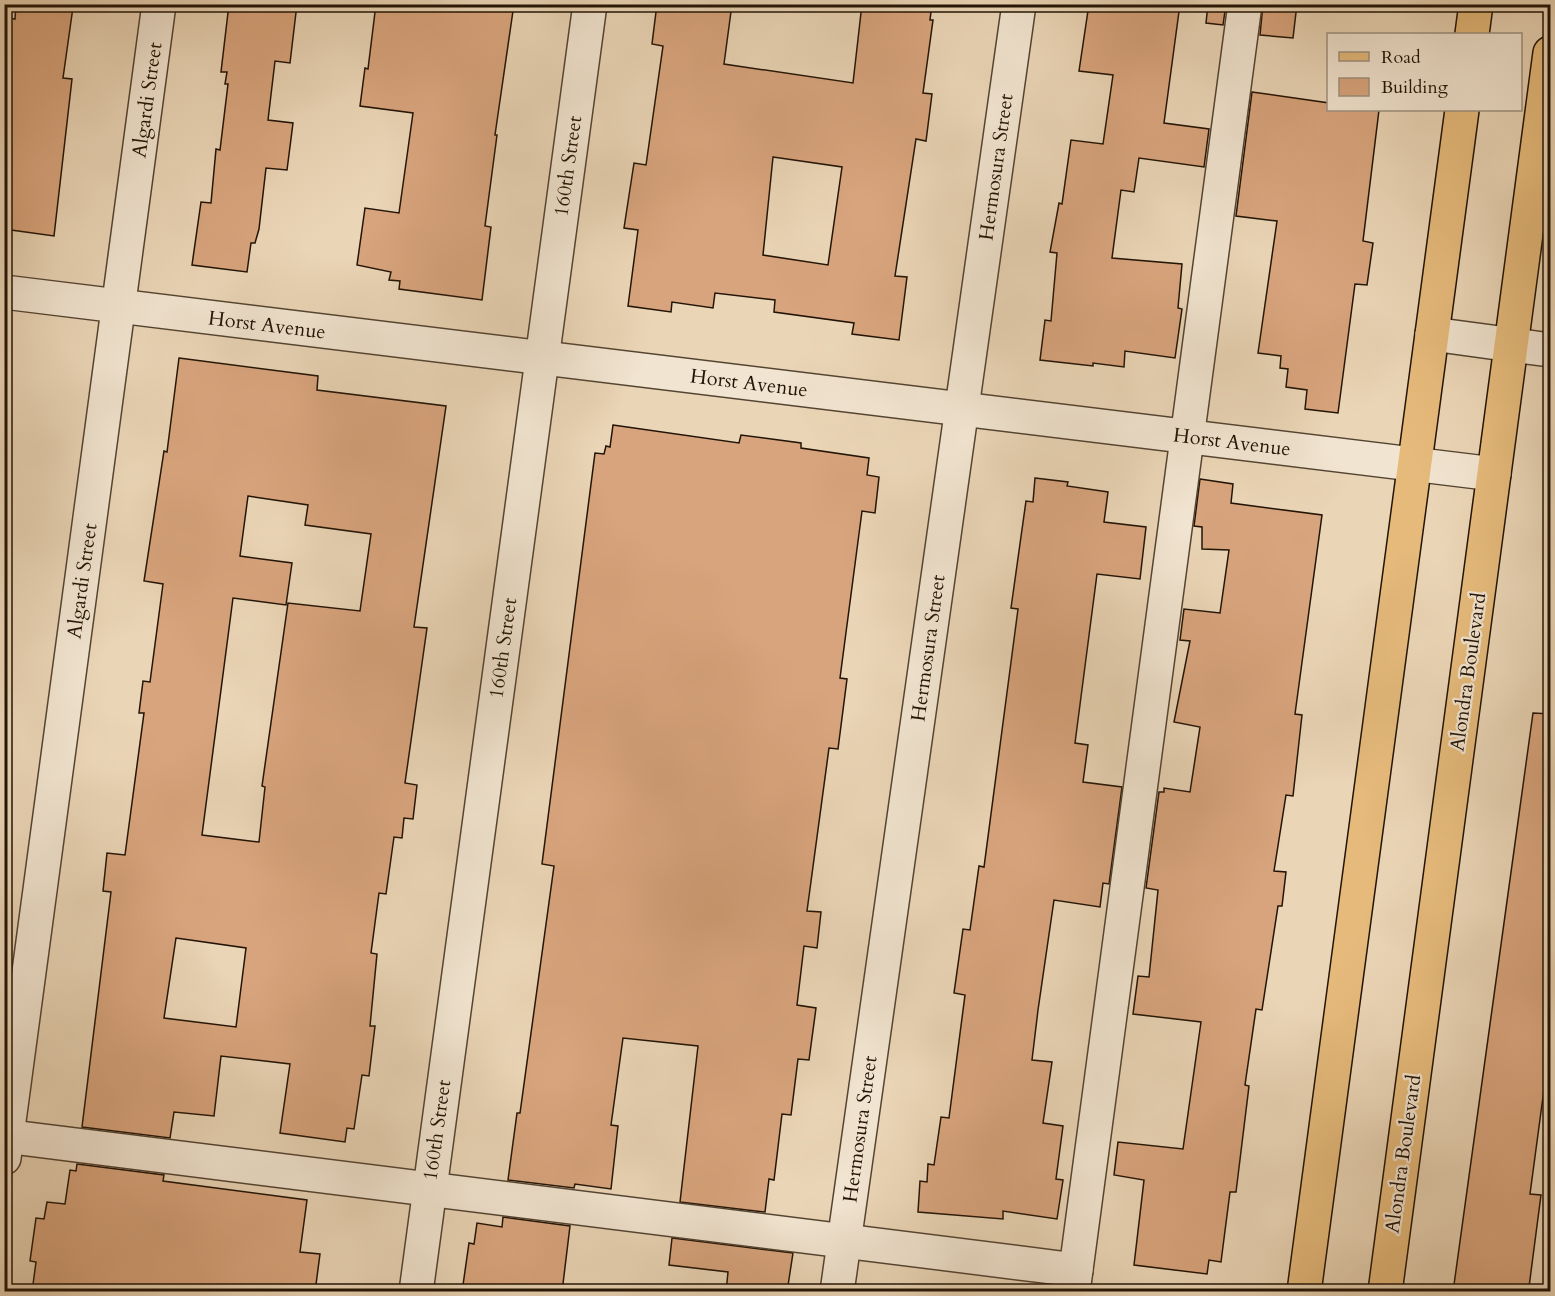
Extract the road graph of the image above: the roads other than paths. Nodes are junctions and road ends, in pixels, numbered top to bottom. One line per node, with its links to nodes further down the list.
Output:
1 (159, 4): 10 (street, Algardi Street)
2 (590, 4): 14 (street, 160th Street)
3 (1019, 4): 15 (street, Hermosura Street)
4 (1245, 4): 16 (street)
5 (1476, 4): 6 (main road)
6 (1472, 33)
7 (1551, 53): 12 (main road, Alondra Boulevard)
8 (1462, 111): 11 (main road)
9 (4, 292): 10 (street, Horst Avenue)
10 (119, 306): 14 (street, Horst Avenue); 19 (street, Algardi Street)
11 (1432, 334): 12 (street); 17 (main road)
12 (1511, 345): 13 (street); 18 (main road, Alondra Boulevard)
13 (1551, 350)
14 (542, 358): 15 (street, Horst Avenue); 20 (street, 160th Street)
15 (962, 409): 16 (street, Horst Avenue); 21 (street, Hermosura Street)
16 (1187, 437): 17 (street, Horst Avenue); 22 (street)
17 (1414, 465): 18 (street, Horst Avenue); 25 (main road)
18 (1494, 474): 26 (main road, Alondra Boulevard)
19 (6, 1143): 20 (street)
20 (429, 1189): 21 (street); 23 (street, 160th Street)
21 (844, 1240): 22 (street); 24 (street, Hermosura Street)
22 (1074, 1281)
23 (416, 1292)
24 (837, 1292)
25 (1304, 1292)
26 (1385, 1292)

